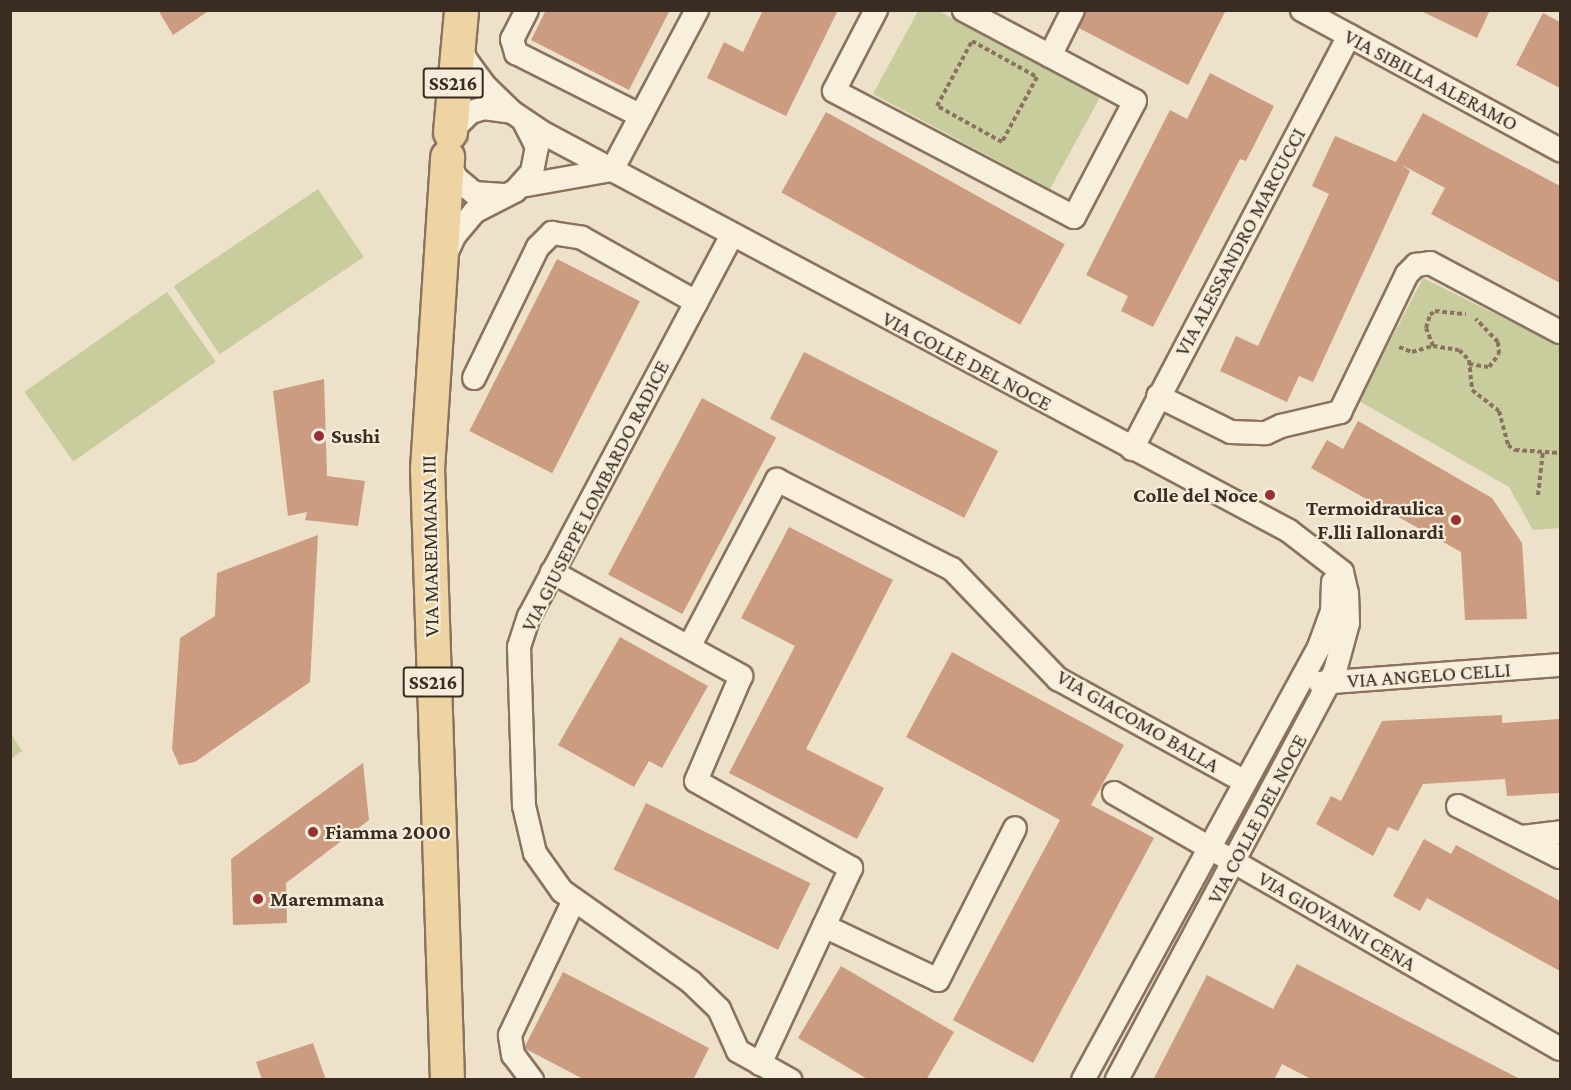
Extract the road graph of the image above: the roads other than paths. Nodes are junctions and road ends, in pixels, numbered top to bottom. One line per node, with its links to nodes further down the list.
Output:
1 (527, 10): 11 (street)
2 (697, 10): 11 (street)
3 (876, 10): 9 (street)
4 (1073, 10): 9 (street)
5 (1302, 10): 8 (street, VIA SIBILLA ALERAMO)
6 (978, 14): 9 (street)
7 (459, 23): 10 (street, VIA COLLE DEL NOCE); 12 (main road, VIA MAREMMANA III / SS216)
8 (1349, 36): 13 (street, VIA SIBILLA ALERAMO); 21 (street, VIA ALESSANDRO MARCUCCI)
9 (1050, 56)
10 (518, 116): 12 (street, VIA COLLE DEL NOCE); 14 (street, VIA COLLE DEL NOCE); 15 (street, VIA COLLE DEL NOCE)
11 (641, 116): 14 (street)
12 (449, 144): 15 (street); 17 (main road, VIA MAREMMANA III / SS216)
13 (1560, 150)
14 (612, 170): 15 (street); 16 (street, VIA COLLE DEL NOCE)
15 (514, 190): 17 (street)
16 (732, 235): 18 (street, VIA GIUSEPPE LOMBARDO RADICE); 22 (street, VIA COLLE DEL NOCE)
17 (436, 285): 42 (main road, VIA MAREMMANA III / SS216)
18 (696, 302): 20 (street); 24 (street, VIA GIUSEPPE LOMBARDO RADICE)
19 (1560, 332): 21 (street)
20 (474, 378)
21 (1158, 396): 22 (street, VIA ALESSANDRO MARCUCCI)
22 (1132, 449): 23 (street, VIA COLLE DEL NOCE)
23 (1321, 553): 27 (street, VIA COLLE DEL NOCE); 28 (street, VIA COLLE DEL NOCE)
24 (552, 572): 25 (street); 38 (street, VIA GIUSEPPE LOMBARDO RADICE)
25 (689, 647): 29 (street, VIA GIACOMO BALLA); 39 (street)
26 (1560, 665): 27 (street, VIA ANGELO CELLI)
27 (1330, 682): 28 (street, VIA ANGELO CELLI); 37 (street, VIA COLLE DEL NOCE)
28 (1298, 684): 29 (street, VIA COLLE DEL NOCE)
29 (1245, 783): 35 (street, VIA COLLE DEL NOCE)
30 (1114, 793): 35 (street, VIA GIOVANNI CENA)
31 (1458, 806): 34 (street)
32 (1015, 828): 39 (street)
33 (1560, 832): 34 (street)
34 (1522, 837): 36 (street)
35 (1209, 848): 37 (street, VIA GIOVANNI CENA); 45 (street, VIA COLLE DEL NOCE)
36 (1560, 857)
37 (1234, 861): 40 (street, VIA GIOVANNI CENA); 46 (street, VIA COLLE DEL NOCE)
38 (574, 900): 41 (street, VIA GIUSEPPE LOMBARDO RADICE); 43 (street)
39 (824, 926): 41 (street)
40 (1560, 1049)
41 (760, 1064): 44 (street, VIA GIUSEPPE LOMBARDO RADICE)
42 (447, 1080)
43 (532, 1080)
44 (790, 1080)
45 (1083, 1080)
46 (1117, 1080)

